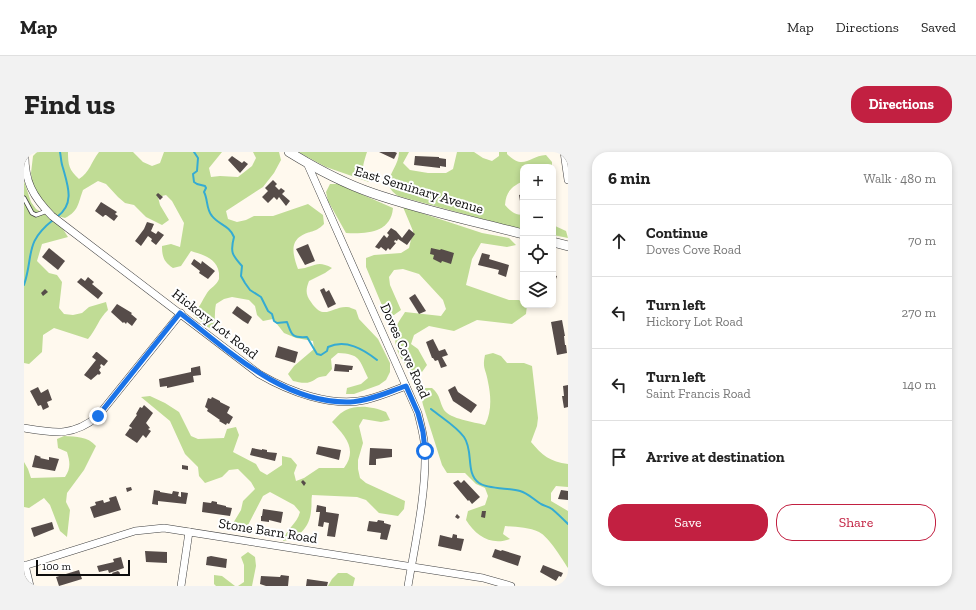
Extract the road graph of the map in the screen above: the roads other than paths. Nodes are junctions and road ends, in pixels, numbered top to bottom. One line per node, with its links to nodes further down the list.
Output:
1 (25, 152): 7 (street, Hickory Lot Road)
2 (289, 152): 4 (street, East Seminary Avenue)
3 (564, 152): 5 (street)
4 (306, 162): 8 (street, East Seminary Avenue); 12 (street, Doves Cove Road)
5 (568, 180)
6 (24, 198): 7 (lane)
7 (49, 214): 11 (street, Hickory Lot Road)
8 (520, 233)
9 (556, 243): 10 (street)
10 (568, 246)
11 (180, 313): 12 (street, Hickory Lot Road); 13 (street)
12 (406, 386): 16 (street, Doves Cove Road)
13 (24, 428)
14 (189, 532): 15 (street, Stone Barn Road); 16 (street, Stone Barn Road); 18 (street)
15 (25, 566): 17 (street)
16 (411, 567): 19 (street, Doves Cove Road); 20 (street, Stone Barn Road)
17 (30, 586)
18 (181, 586)
19 (408, 586)
20 (511, 586)

